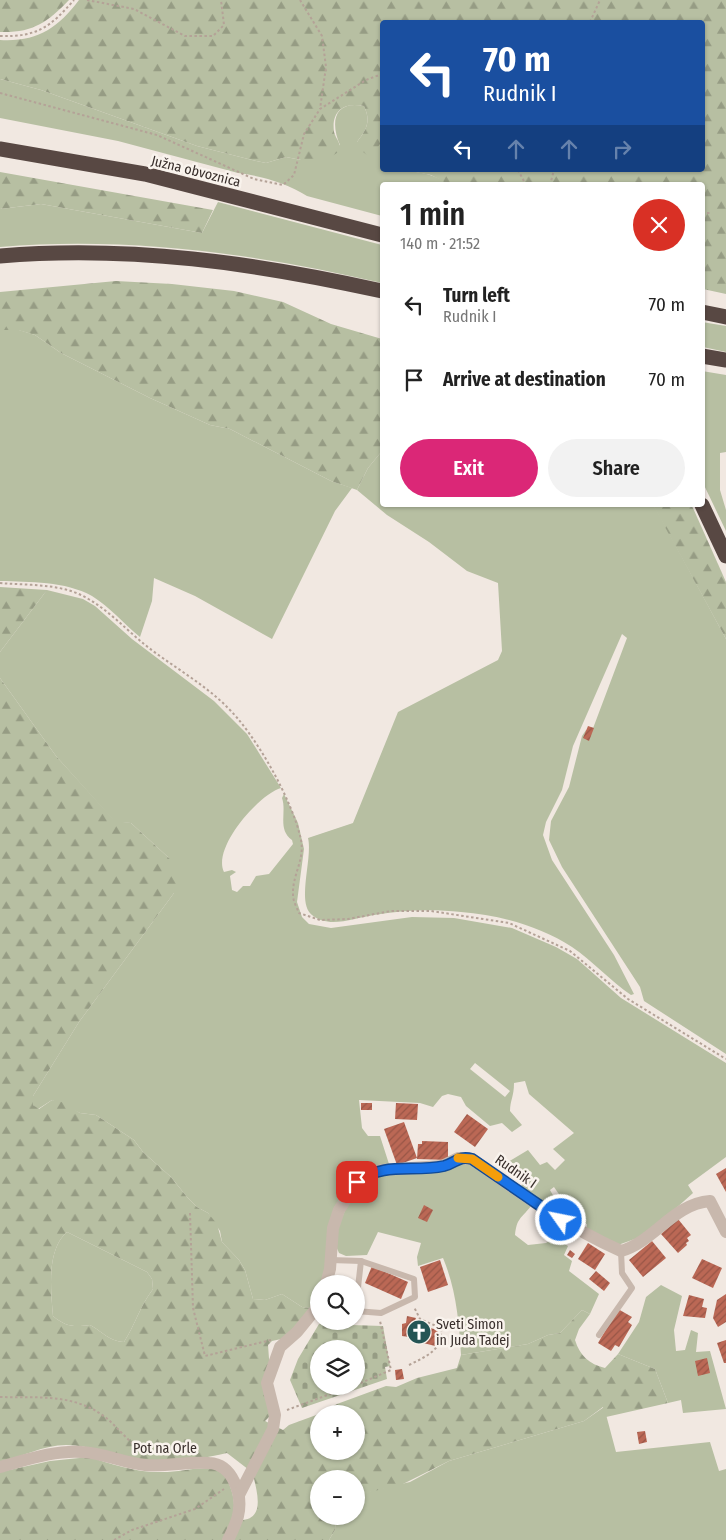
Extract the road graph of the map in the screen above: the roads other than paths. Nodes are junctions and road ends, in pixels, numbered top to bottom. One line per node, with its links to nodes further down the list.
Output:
1 (0, 149): 2 (highway, Južna obvoznica)
2 (380, 234)
3 (30, 253): 4 (highway); 5 (highway); 6 (highway)
4 (0, 256)
5 (0, 266)
6 (380, 291)
7 (705, 313): 8 (highway)
8 (726, 317)
9 (705, 356): 10 (highway)
10 (726, 360)
11 (703, 507): 12 (highway)
12 (726, 556)
13 (726, 1232): 14 (street)
14 (621, 1251): 15 (street, Rudnik I); 21 (lane)
15 (331, 1260): 16 (lane); 17 (street, Rudnik I)
16 (361, 1261): 18 (lane); 19 (lane)
17 (328, 1275)
18 (359, 1275)
19 (365, 1312)
20 (310, 1316): 23 (street)
21 (599, 1335)
22 (0, 1467): 23 (street, Pot na Orle)
23 (237, 1489): 24 (street)
24 (228, 1540)

